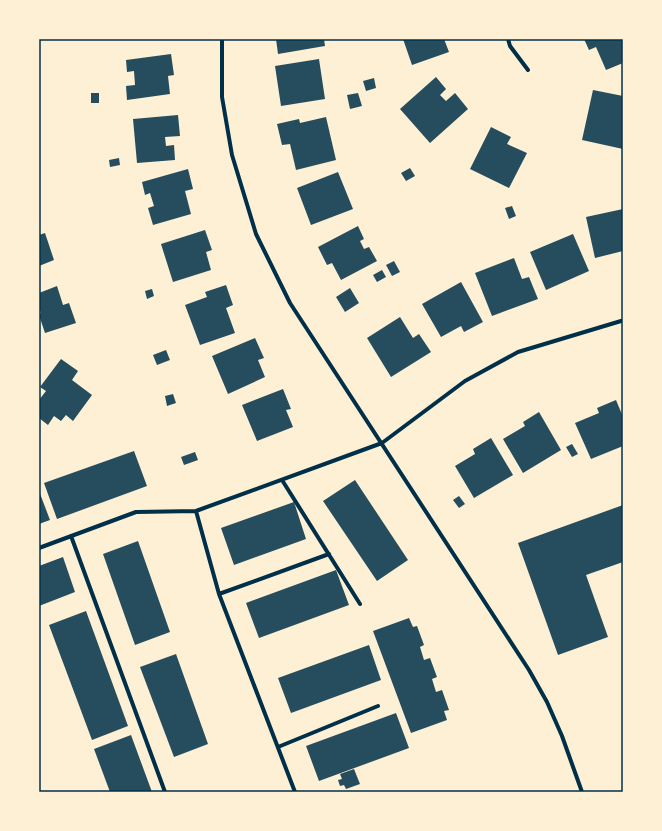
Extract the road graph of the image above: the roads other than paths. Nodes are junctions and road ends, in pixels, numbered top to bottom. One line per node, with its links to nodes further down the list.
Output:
1 (222, 39): 5 (street)
2 (508, 39): 3 (street)
3 (528, 70)
4 (621, 321): 5 (street)
5 (382, 443): 6 (street); 17 (street)
6 (282, 480): 7 (street); 10 (street)
7 (196, 511): 8 (street); 11 (street)
8 (71, 536): 9 (street); 15 (street)
9 (39, 548)
10 (329, 554): 11 (street); 12 (street)
11 (219, 594): 14 (street)
12 (360, 604)
13 (378, 706): 14 (street)
14 (278, 747): 16 (street)
15 (165, 792)
16 (295, 792)
17 (582, 792)

